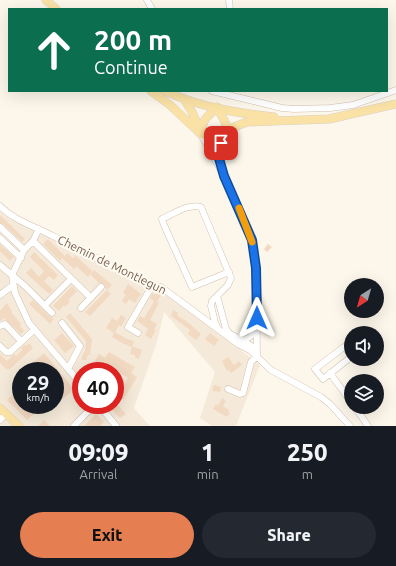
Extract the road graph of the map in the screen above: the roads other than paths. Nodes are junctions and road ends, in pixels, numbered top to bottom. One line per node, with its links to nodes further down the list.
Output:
1 (46, 0): 2 (main road)
2 (55, 8)
3 (396, 90): 9 (street)
4 (152, 92): 13 (main road)
5 (168, 92): 8 (main road)
6 (215, 92): 9 (street)
7 (239, 92): 9 (street)
8 (179, 95): 11 (main road); 13 (main road)
9 (236, 98)
10 (396, 104): 12 (main road)
11 (217, 107): 12 (main road); 13 (main road); 14 (main road)
12 (300, 120): 14 (main road)
13 (202, 134): 14 (main road); 15 (street)
14 (225, 134): 15 (street)
15 (224, 176): 39 (street)
16 (0, 206): 18 (street, Chemin de Montlegun)
17 (0, 227): 21 (street)
18 (39, 229): 20 (street); 28 (street, Chemin de Montlegun)
19 (0, 238): 22 (street)
20 (33, 241): 21 (street); 26 (street)
21 (24, 250): 22 (street)
22 (21, 258): 25 (street)
23 (0, 265): 25 (street)
24 (228, 272): 24 (street); 31 (street)
25 (12, 275): 27 (street); 33 (street)
26 (71, 279): 32 (street); 33 (street)
27 (13, 284): 30 (street); 40 (street)
28 (152, 286): 38 (street, Chemin de Montlegun); 41 (street)
29 (101, 287): 32 (street)
30 (0, 295)
31 (217, 296): 38 (street); 42 (street)
32 (91, 298): 34 (street)
33 (45, 305): 35 (street)
34 (81, 308)
35 (52, 313)
36 (62, 324): 50 (street)
37 (0, 326): 44 (street)
38 (219, 329): 42 (street, Chemin de Montlegun); 48 (street, Chemin de Montlegun)
39 (256, 329): 43 (street); 47 (street)
40 (34, 330): 44 (street); 50 (street)
41 (138, 333)
42 (230, 334): 43 (street, Chemin de Montlegun)
43 (242, 340): 47 (street, Chemin de Montlegun)
44 (21, 341): 45 (street)
45 (0, 346)
46 (344, 347): 51 (street)
47 (256, 349): 48 (street)
48 (257, 356): 53 (street); 63 (street, Chemin de Montlegun)
49 (344, 362): 51 (street)
50 (68, 369): 52 (street)
51 (330, 373): 54 (street)
52 (72, 374)
53 (228, 389)
54 (344, 392)
55 (3, 410): 59 (street); 60 (main road)
56 (85, 414): 61 (street)
57 (108, 414): 62 (street)
58 (360, 414): 64 (street)
59 (0, 420)
60 (19, 426)
61 (74, 426)
62 (116, 426)
63 (350, 426)
64 (368, 426)

